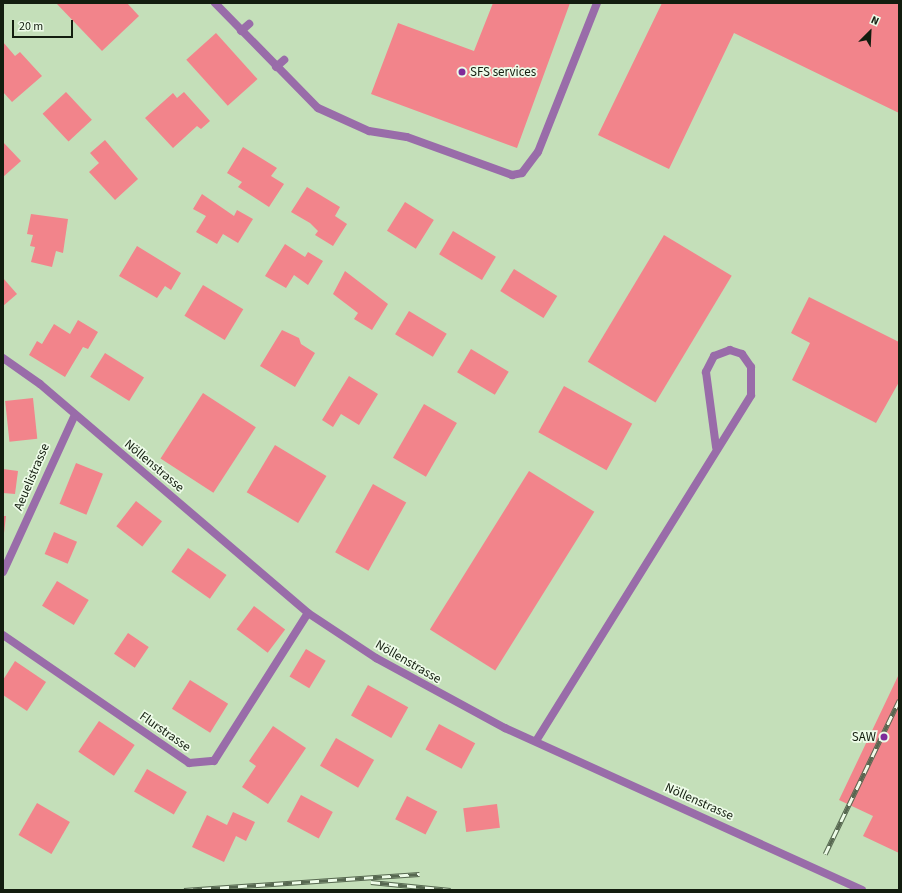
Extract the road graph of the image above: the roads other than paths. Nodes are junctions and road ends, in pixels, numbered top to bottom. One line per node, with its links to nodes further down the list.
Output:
1 (215, 3): 4 (street)
2 (597, 3): 6 (street)
3 (249, 24): 4 (street)
4 (241, 31): 6 (street)
5 (284, 60): 6 (street)
6 (276, 67)
7 (3, 358): 8 (street, Nöllenstrasse)
8 (75, 415): 10 (street, Aeuelistrasse); 11 (street, Nöllenstrasse)
9 (716, 447): 9 (street); 13 (street)
10 (3, 572)
11 (308, 613): 12 (street, Flurstrasse); 13 (street, Nöllenstrasse)
12 (3, 635)
13 (536, 741): 14 (street, Nöllenstrasse)
14 (862, 890)

